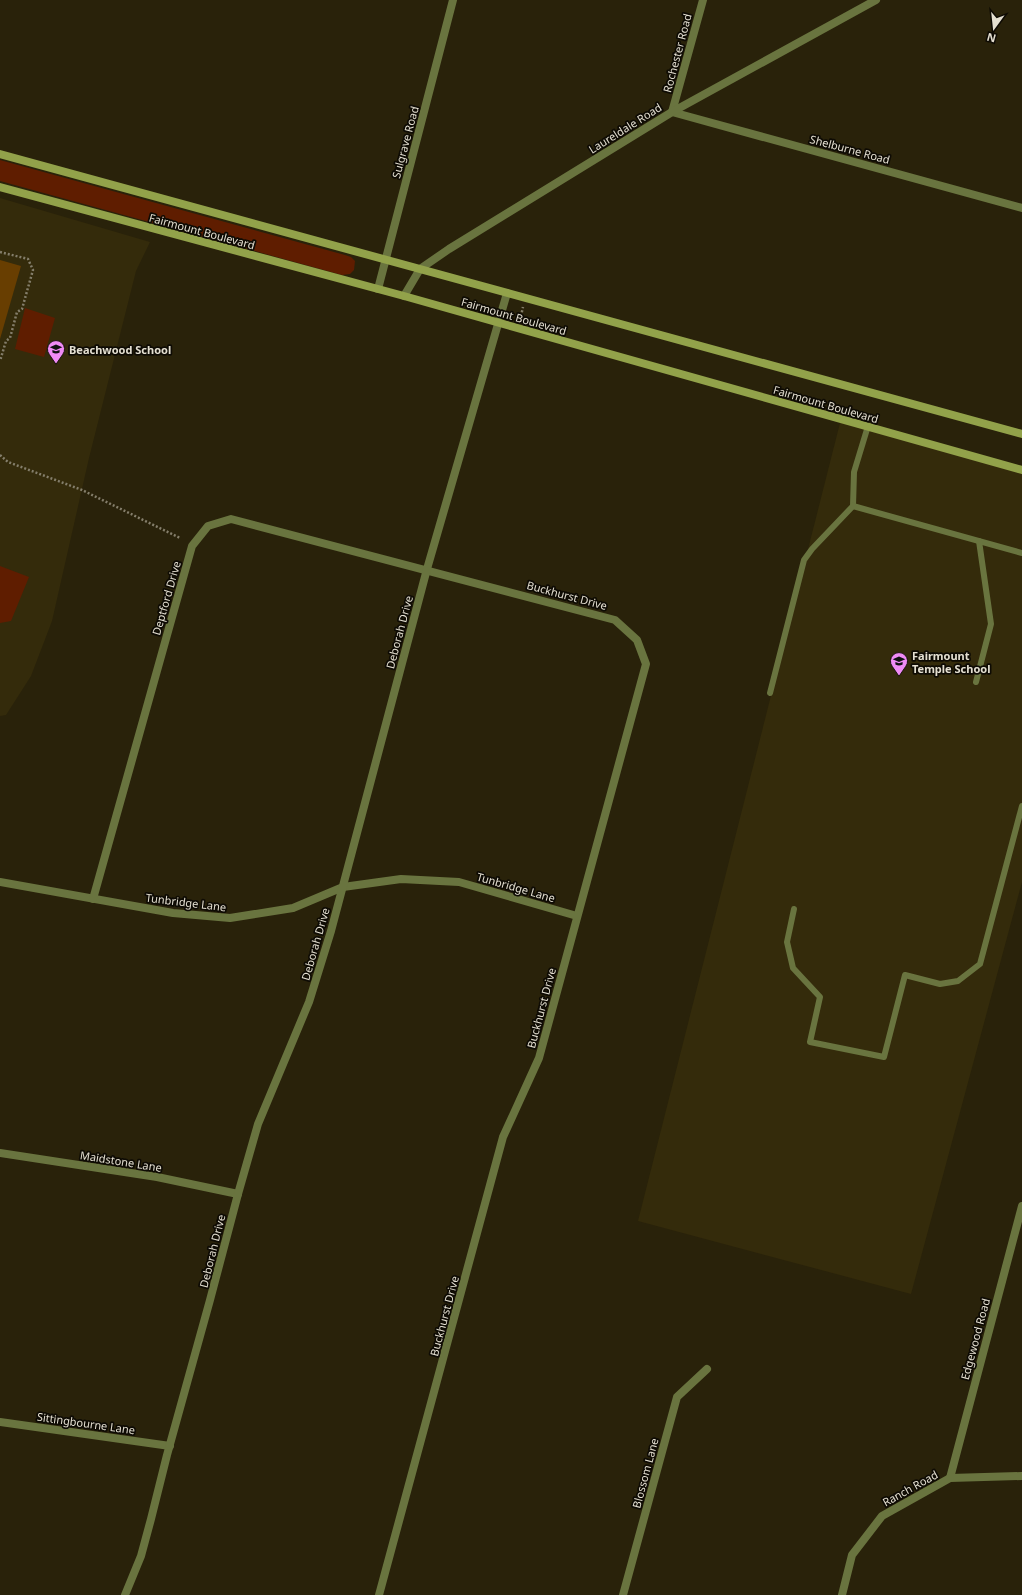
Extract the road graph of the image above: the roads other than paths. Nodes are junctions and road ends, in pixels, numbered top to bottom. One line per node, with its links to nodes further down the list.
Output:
1 (453, 0): 8 (street, Sulgrave Road)
2 (703, 0): 4 (street, Rochester Road)
3 (876, 0): 4 (street, Laureldale Road)
4 (672, 112): 7 (street, Shelburne Road); 9 (street, Laureldale Road)
5 (0, 154): 8 (main road, Fairmount Boulevard)
6 (2, 190): 10 (main road, Fairmount Boulevard)
7 (1022, 208)
8 (386, 259): 9 (main road, Fairmount Boulevard); 10 (street, Sulgrave Road)
9 (420, 269): 11 (main road, Fairmount Boulevard); 12 (street, Laureldale Road)
10 (378, 289): 12 (main road, Fairmount Boulevard)
11 (507, 293): 13 (street, Deborah Drive); 15 (main road, Fairmount Boulevard)
12 (404, 296): 13 (main road, Fairmount Boulevard)
13 (498, 323): 14 (main road, Fairmount Boulevard); 20 (street, Deborah Drive)
14 (868, 426): 16 (main road, Fairmount Boulevard); 17 (lane)
15 (1022, 434)
16 (1022, 470)
17 (853, 506): 18 (lane); 22 (lane)
18 (979, 541): 19 (lane); 21 (lane)
19 (1022, 553)
20 (427, 569): 25 (street, Deborah Drive); 26 (street, Deptford Drive); 28 (street, Buckhurst Drive)
21 (976, 682)
22 (770, 692)
23 (1022, 806): 27 (lane)
24 (0, 882): 26 (street, Tunbridge Lane)
25 (343, 887): 26 (street, Tunbridge Lane); 28 (street, Tunbridge Lane); 30 (street, Deborah Drive)
26 (93, 899)
27 (794, 909)
28 (577, 916): 38 (street, Buckhurst Drive)
29 (0, 1153): 30 (street, Maidstone Lane)
30 (238, 1194): 34 (street, Deborah Drive)
31 (1022, 1206): 36 (street, Edgewood Road)
32 (707, 1369): 39 (street, Blossom Lane)
33 (0, 1422): 34 (street, Sittingbourne Lane)
34 (170, 1446): 37 (street, Deborah Drive)
35 (1022, 1476): 36 (street, Ranch Road)
36 (950, 1478): 40 (street, Ranch Road)
37 (125, 1595)
38 (380, 1595)
39 (623, 1595)
40 (842, 1595)

